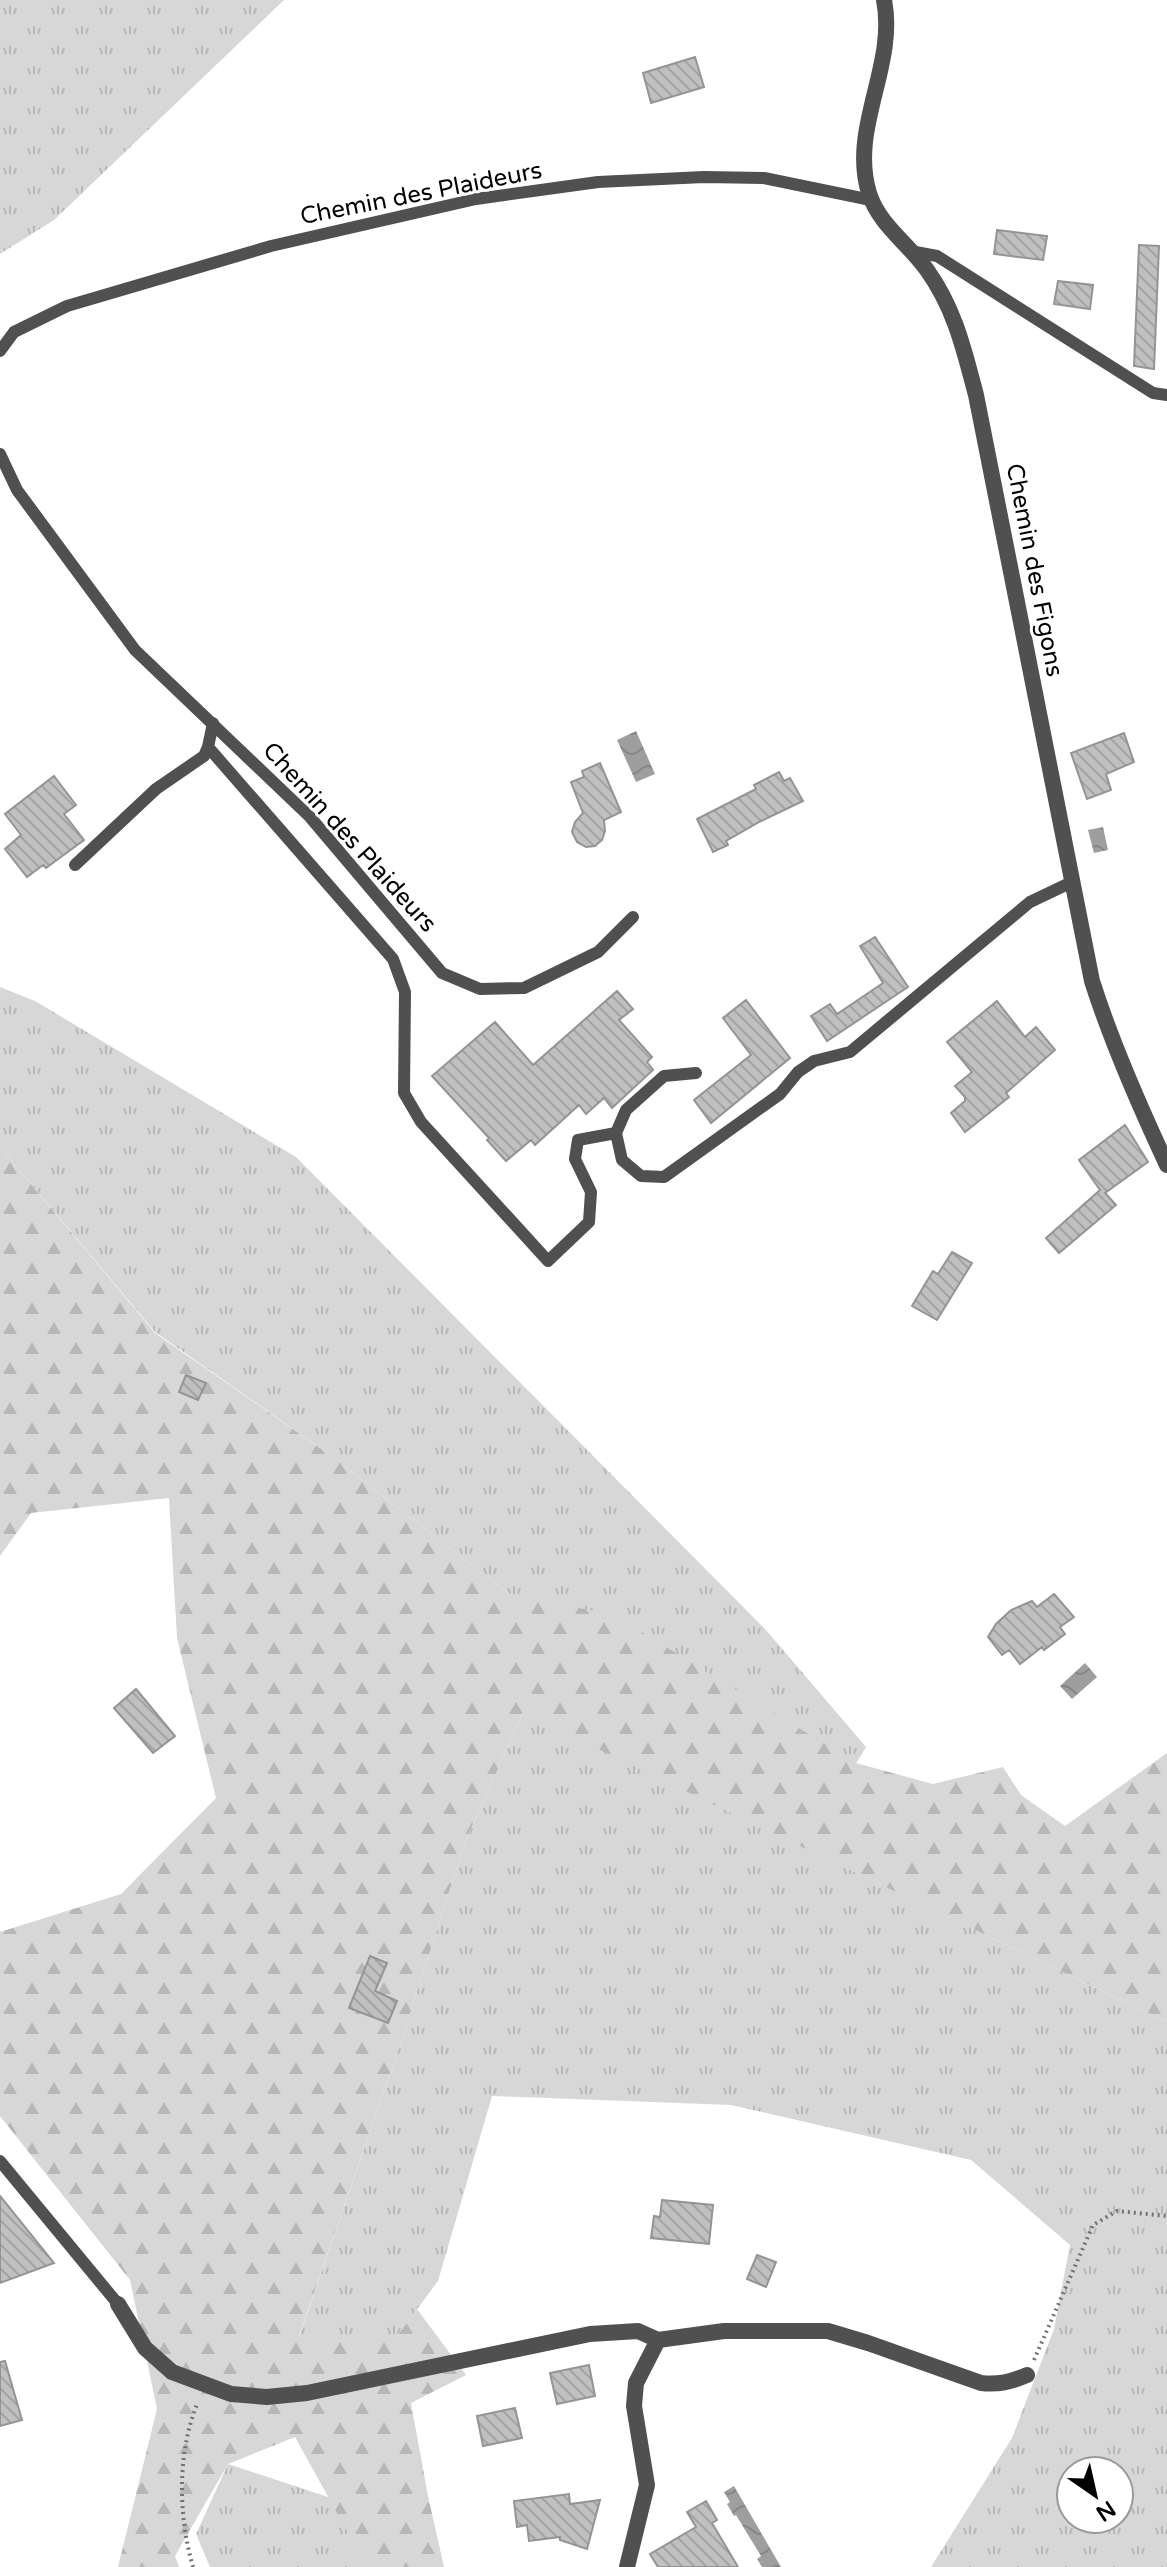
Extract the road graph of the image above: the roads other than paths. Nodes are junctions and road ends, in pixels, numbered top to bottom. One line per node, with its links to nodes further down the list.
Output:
1 (884, 0): 2 (street, Chemin des Figons)
2 (871, 200): 3 (street, Chemin des Figons); 4 (lane, Chemin des Plaideurs)
3 (910, 251): 5 (lane); 10 (street, Chemin des Figons)
4 (0, 351)
5 (1167, 395)
6 (0, 454): 7 (lane, Chemin des Plaideurs)
7 (213, 723): 8 (lane); 11 (lane, Chemin des Plaideurs)
8 (208, 747): 9 (lane); 13 (lane)
9 (75, 865)
10 (1072, 882): 13 (lane); 14 (street, Chemin des Figons)
11 (633, 917)
12 (696, 1073): 13 (lane)
13 (616, 1133)
14 (1167, 1165)
15 (0, 2161): 16 (lane)
16 (118, 2304): 17 (street)
17 (658, 2340): 18 (street); 19 (street)
18 (1027, 2375)
19 (627, 2567)

